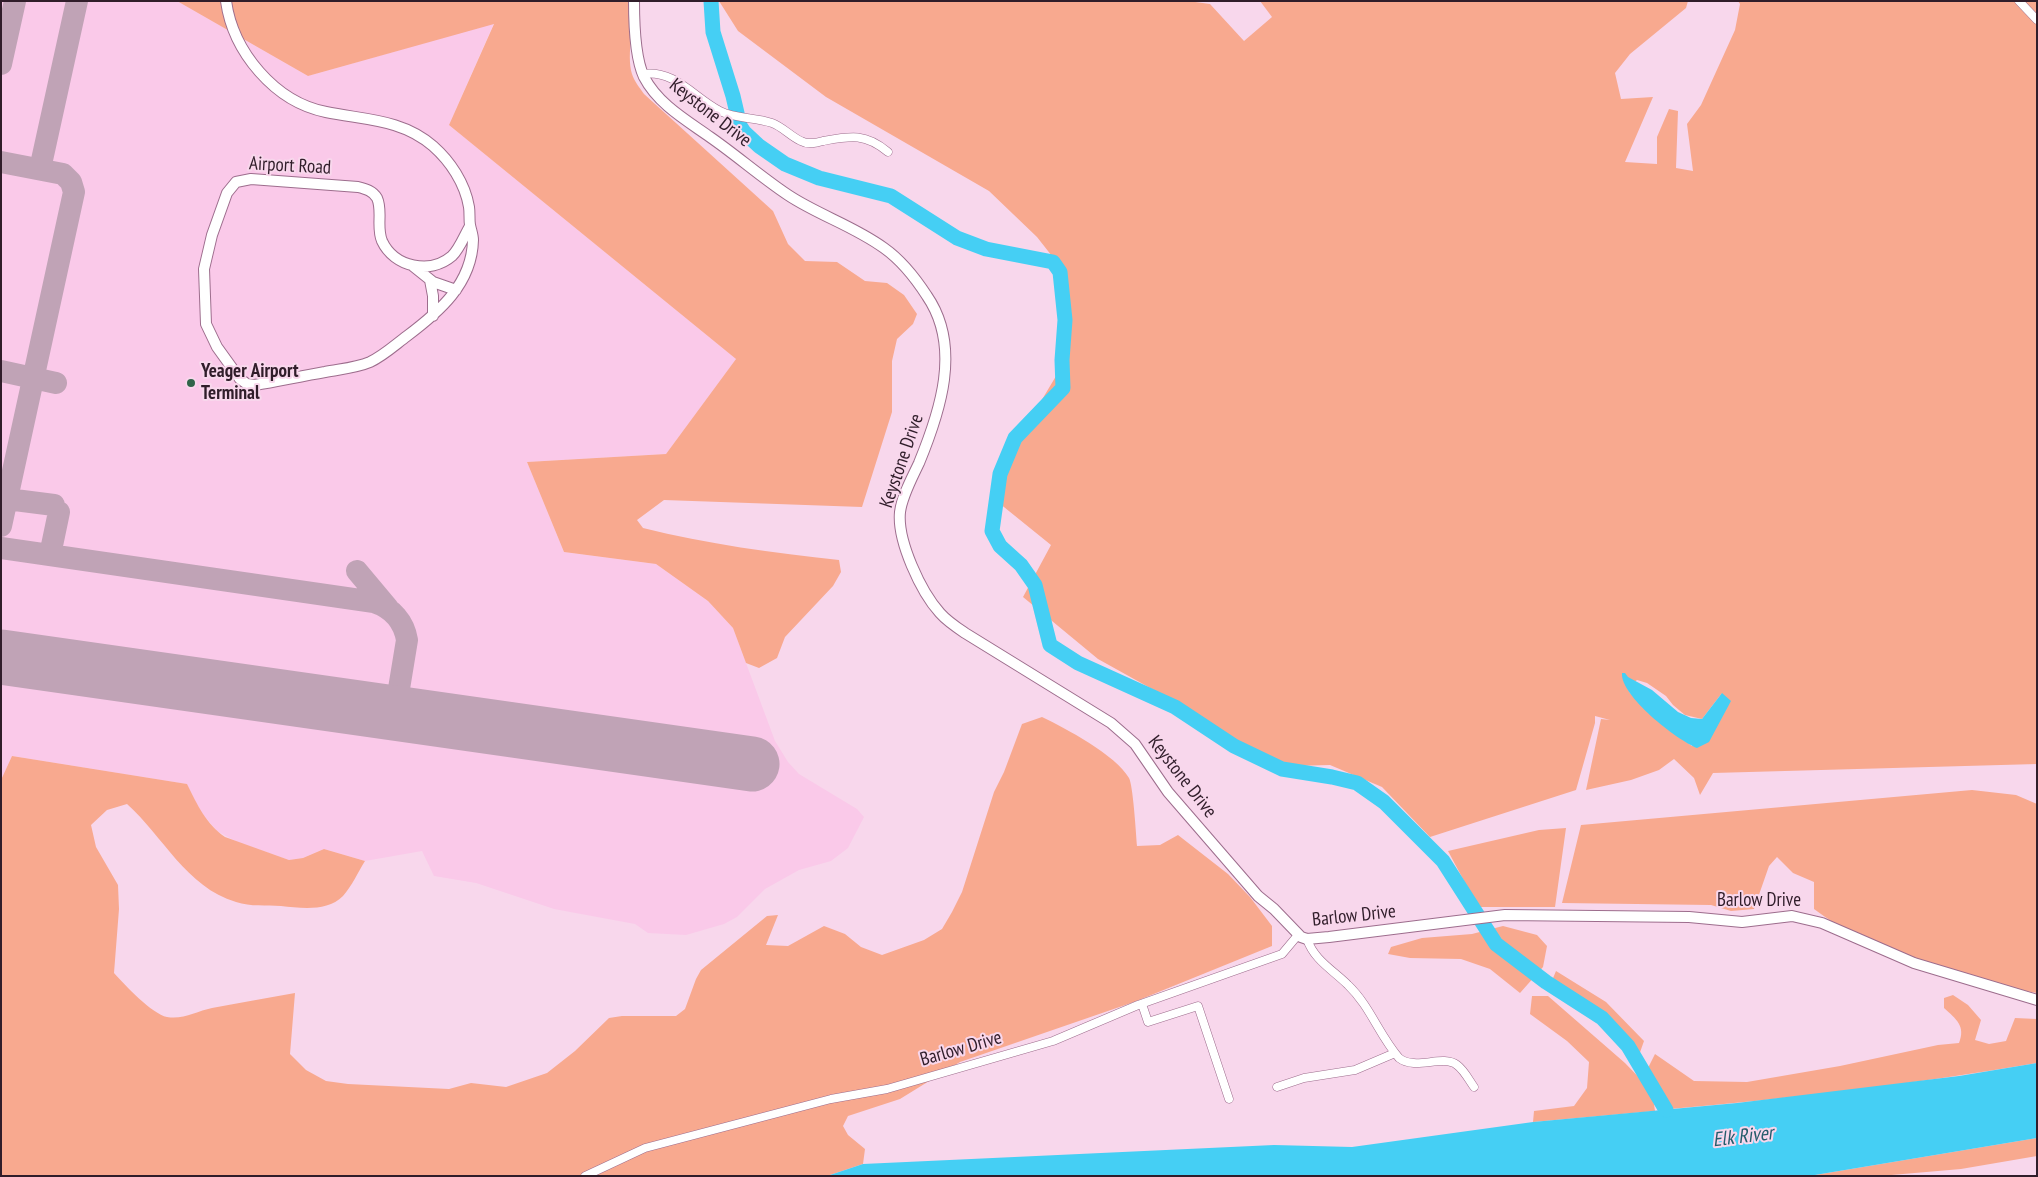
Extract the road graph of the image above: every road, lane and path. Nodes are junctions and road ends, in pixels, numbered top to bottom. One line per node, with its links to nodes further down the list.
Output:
1 (226, 1): 7 (street, Airport Road)
2 (634, 1): 5 (street, Keystone Drive)
3 (2019, 1): 4 (street)
4 (2037, 20)
5 (643, 74): 6 (street); 12 (street, Keystone Drive)
6 (888, 152)
7 (470, 226): 8 (street); 10 (street, Airport Road)
8 (413, 266): 9 (street, Airport Road); 11 (street, Airport Road)
9 (430, 280): 10 (street, Airport Road); 11 (street)
10 (456, 290): 11 (street, Airport Road)
11 (433, 316)
12 (1303, 937): 13 (street, Barlow Drive); 14 (street, Barlow Drive); 15 (street, Keystone Drive)
13 (2037, 1000)
14 (1142, 1004): 18 (street); 19 (street, Barlow Drive)
15 (1394, 1053): 16 (street); 17 (street)
16 (1277, 1086)
17 (1474, 1087)
18 (1229, 1099)
19 (585, 1176)

